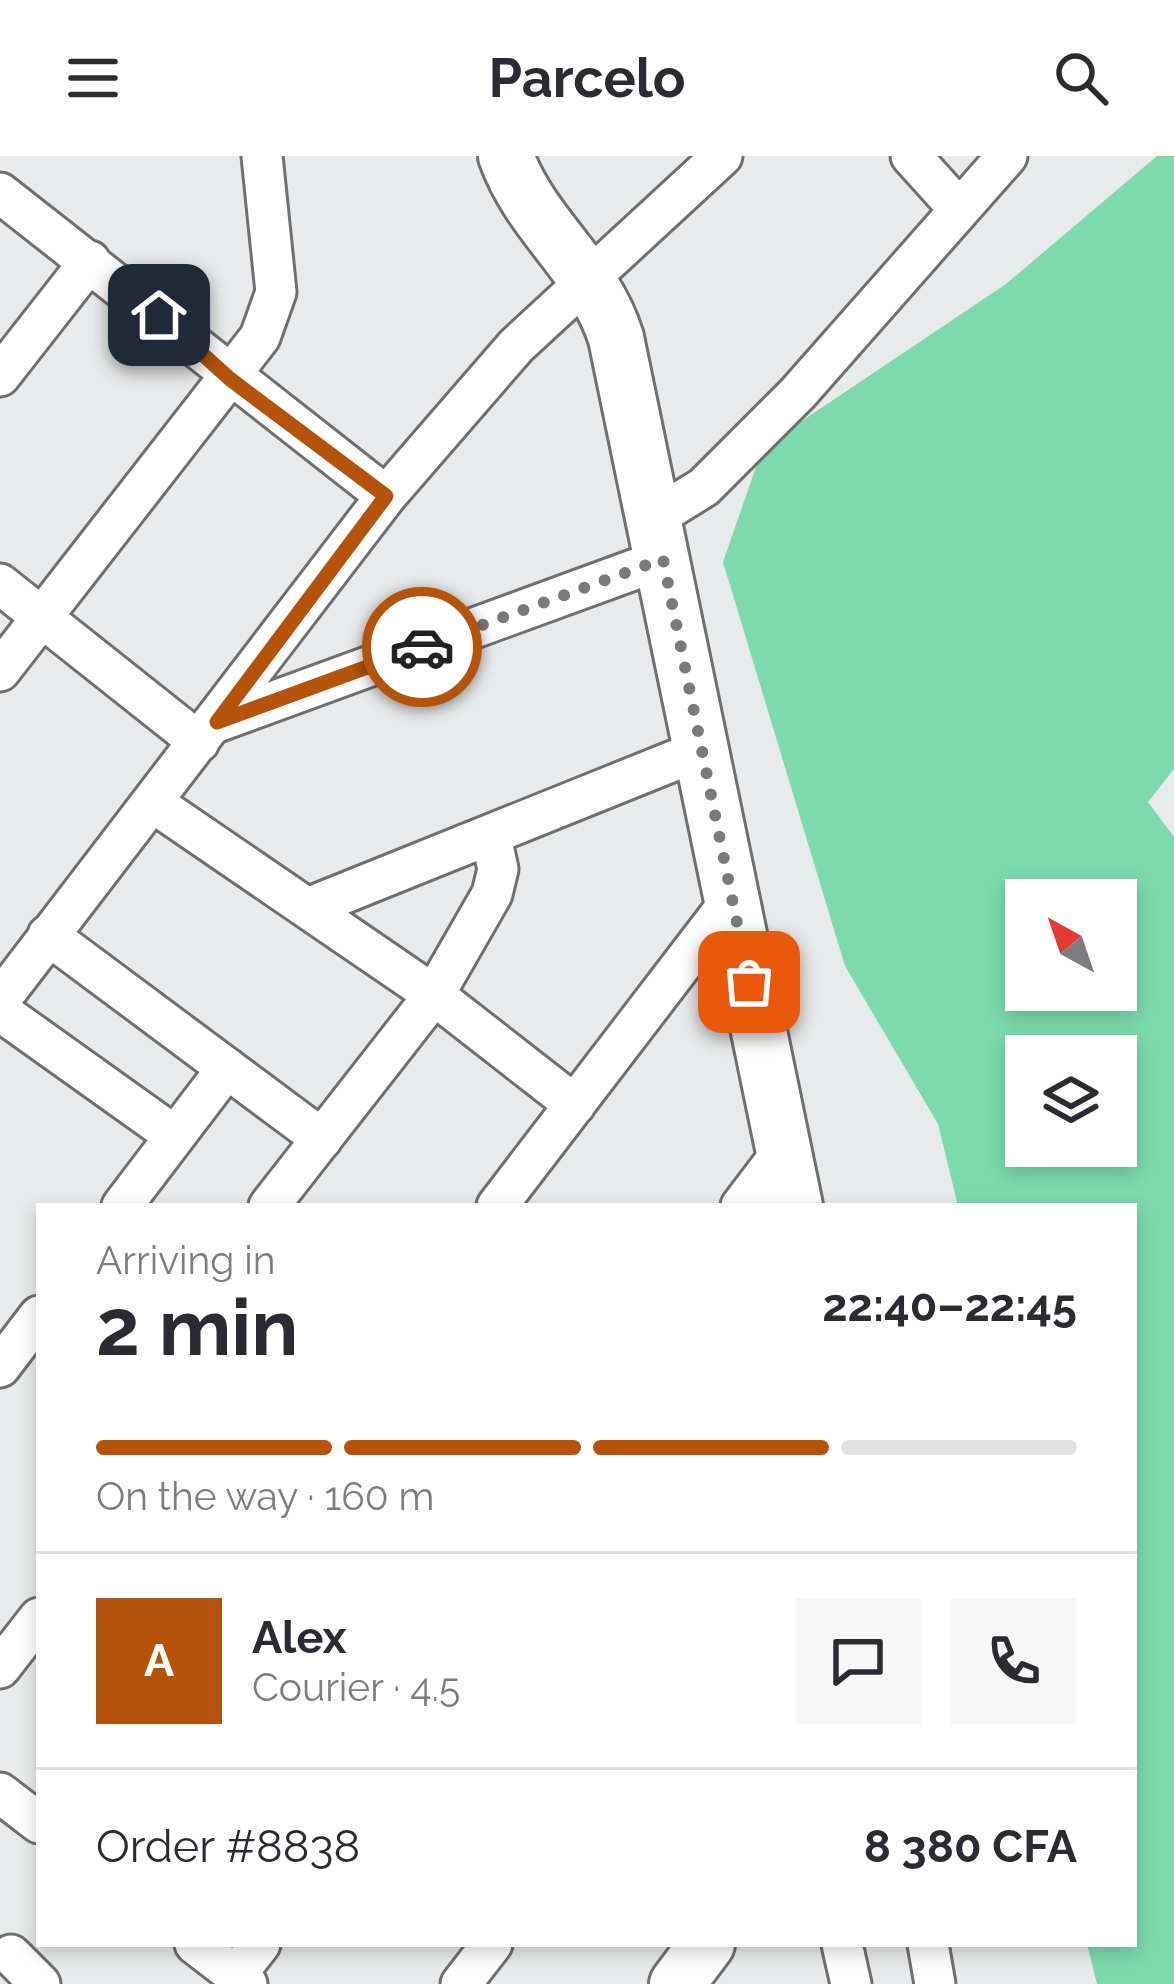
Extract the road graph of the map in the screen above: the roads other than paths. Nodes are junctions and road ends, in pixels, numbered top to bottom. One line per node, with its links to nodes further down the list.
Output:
1 (262, 156): 11 (street)
2 (506, 156): 9 (street)
3 (722, 156): 9 (street)
4 (911, 156): 7 (street)
5 (1007, 156): 7 (street)
6 (0, 193): 8 (street)
7 (958, 208): 13 (street)
8 (90, 261): 10 (street); 11 (street)
9 (590, 278): 12 (street); 13 (street)
10 (0, 376)
11 (230, 379): 12 (street); 15 (street)
12 (386, 496): 17 (street)
13 (659, 539): 17 (street); 18 (street)
14 (0, 584): 15 (street)
15 (41, 617): 16 (street); 17 (street)
16 (0, 670)
17 (208, 732): 19 (street)
18 (698, 751): 20 (street); 21 (street)
19 (152, 802): 22 (street); 23 (street)
20 (490, 837): 22 (street); 24 (street)
21 (732, 899): 28 (street); 31 (street)
22 (310, 907): 24 (street)
23 (48, 935): 25 (street); 27 (street)
24 (434, 995): 28 (street); 30 (street)
25 (0, 1000)
26 (0, 1011): 29 (street)
27 (227, 1068): 29 (street); 30 (street)
28 (575, 1105): 34 (street)
29 (175, 1136): 32 (street)
30 (322, 1139): 33 (street)
31 (785, 1148): 35 (street); 36 (street)
32 (124, 1203)
33 (271, 1203)
34 (499, 1203)
35 (743, 1203)
36 (794, 1203)
37 (36, 1622): 38 (street)
38 (0, 1668)
39 (0, 1793): 40 (street)
40 (36, 1821)
41 (202, 1947): 47 (street)
42 (490, 1947): 49 (street)
43 (705, 1947): 50 (street)
44 (843, 1947): 51 (street)
45 (928, 1947): 52 (street)
46 (11, 1955): 48 (street)
47 (247, 1968)
48 (40, 1984)
49 (461, 1984)
50 (676, 1984)
51 (851, 1984)
52 (934, 1984)

